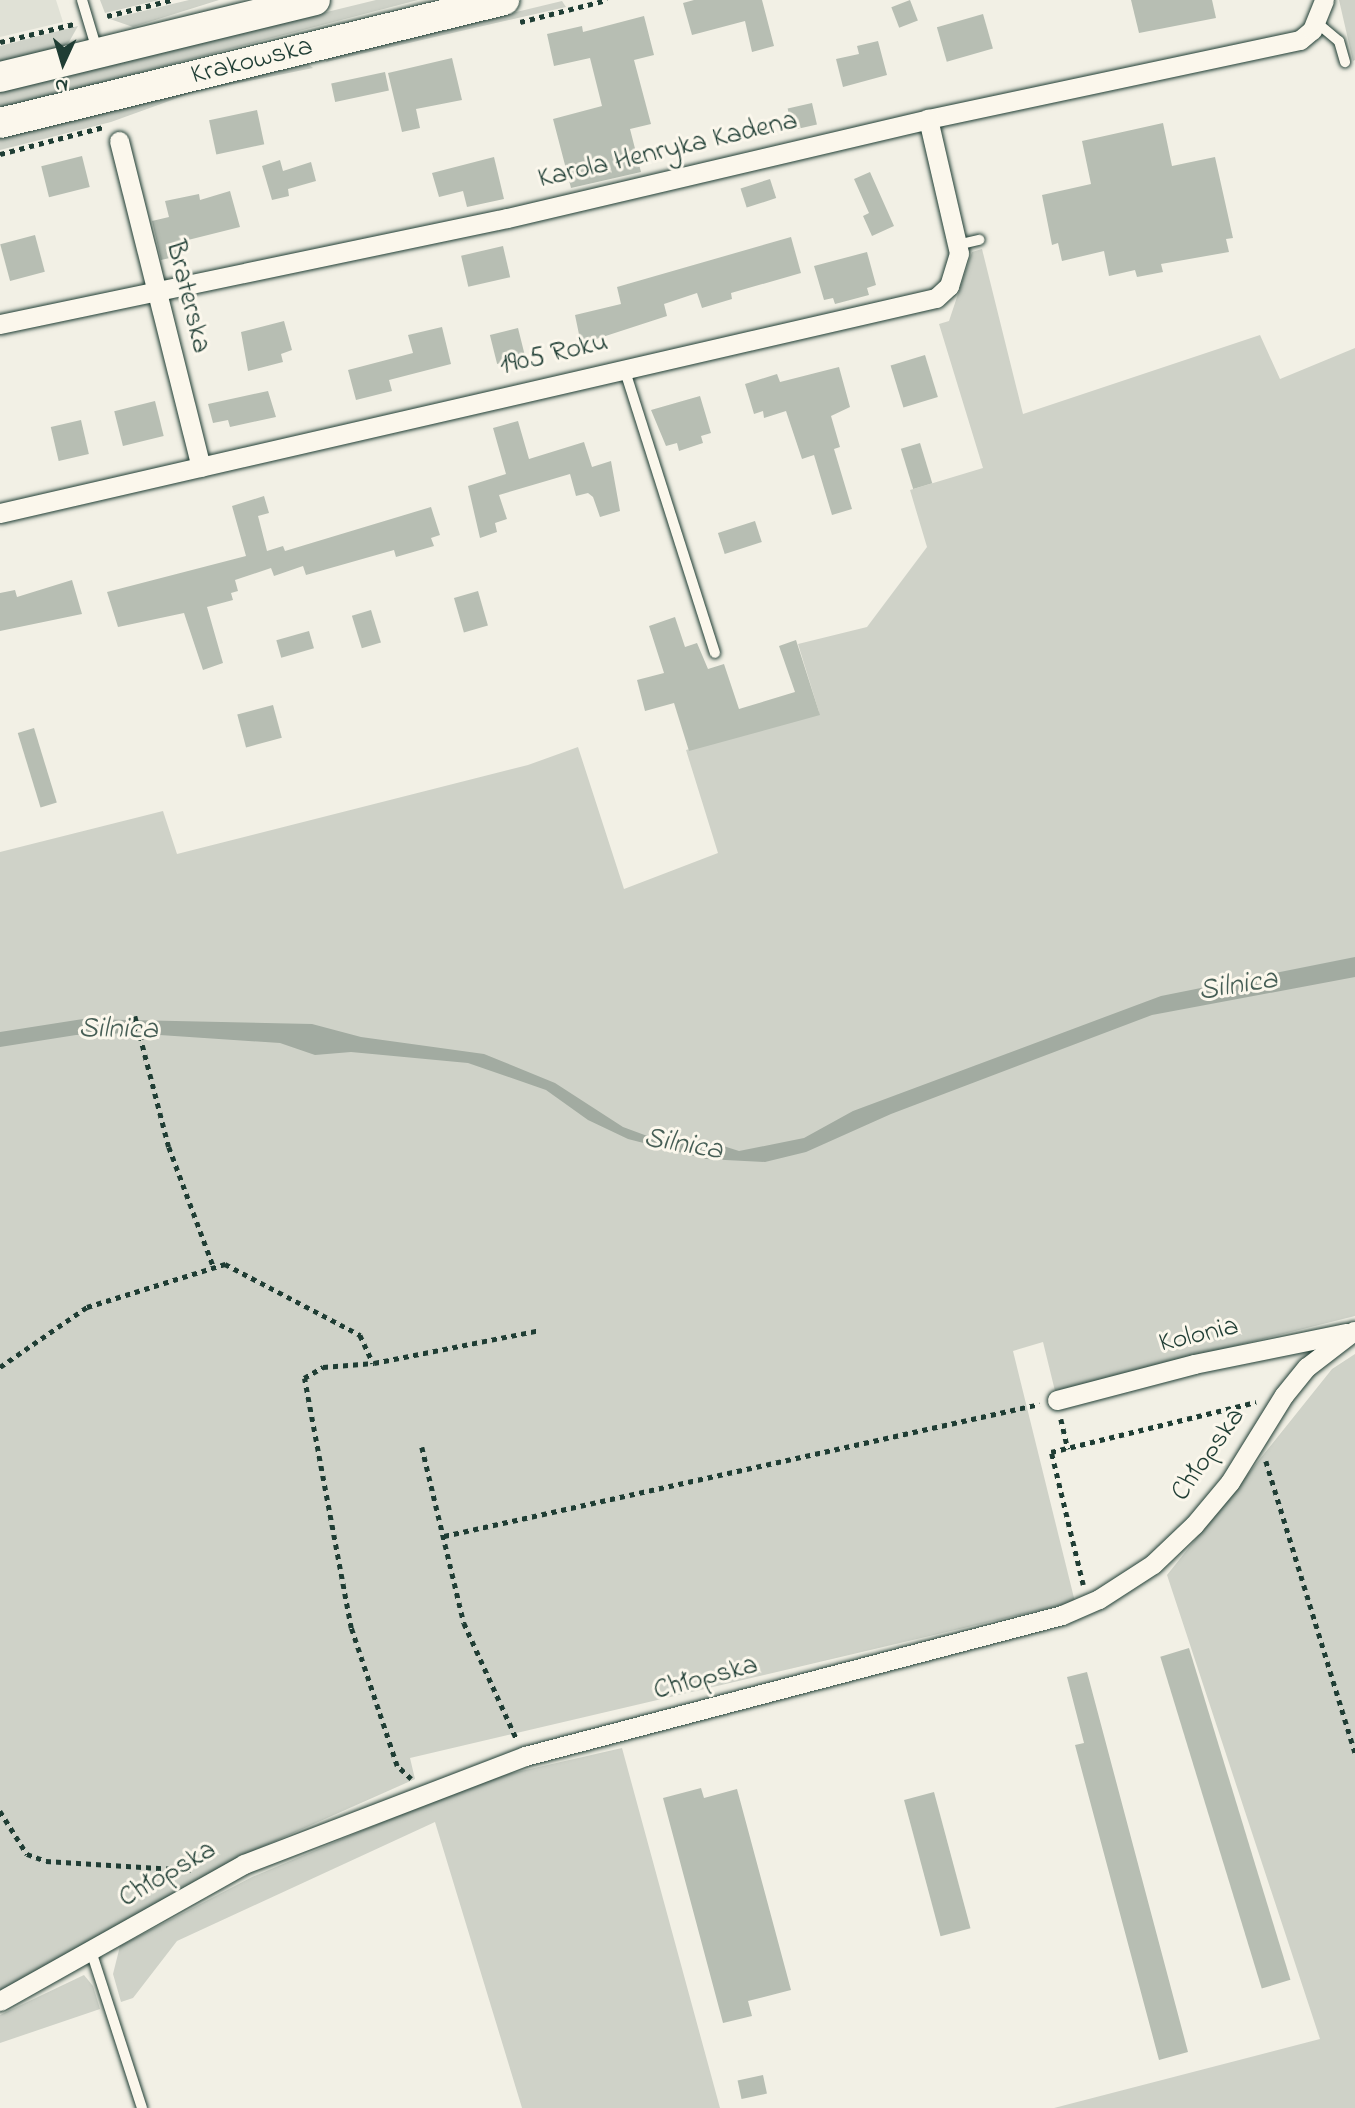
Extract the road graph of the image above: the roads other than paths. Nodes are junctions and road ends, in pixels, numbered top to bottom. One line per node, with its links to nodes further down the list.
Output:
1 (82, 0): 6 (lane)
2 (314, 0): 6 (main road, Krakowska)
3 (504, 0): 10 (main road, Krakowska)
4 (1324, 0): 5 (street)
5 (1316, 22): 7 (lane); 9 (street, Karola Henryka Kadena)
6 (99, 54): 8 (main road, Krakowska)
7 (1345, 62)
8 (0, 78)
9 (928, 119): 13 (street, 1905 Roku); 14 (street, Karola Henryka Kadena)
10 (0, 123)
11 (120, 141): 14 (street, Braterska)
12 (979, 240): 13 (lane)
13 (957, 245): 16 (street, 1905 Roku)
14 (156, 289): 15 (street, Karola Henryka Kadena); 17 (street, Braterska)
15 (0, 324)
16 (624, 368): 17 (street, 1905 Roku); 19 (lane)
17 (201, 467): 18 (street, 1905 Roku)
18 (0, 513)
19 (715, 653)
20 (1355, 1331): 21 (street, Kolonia); 22 (street, Chłopska)
21 (1057, 1400)
22 (91, 1951): 23 (street, Chłopska); 24 (lane)
23 (0, 2001)
24 (142, 2108)

